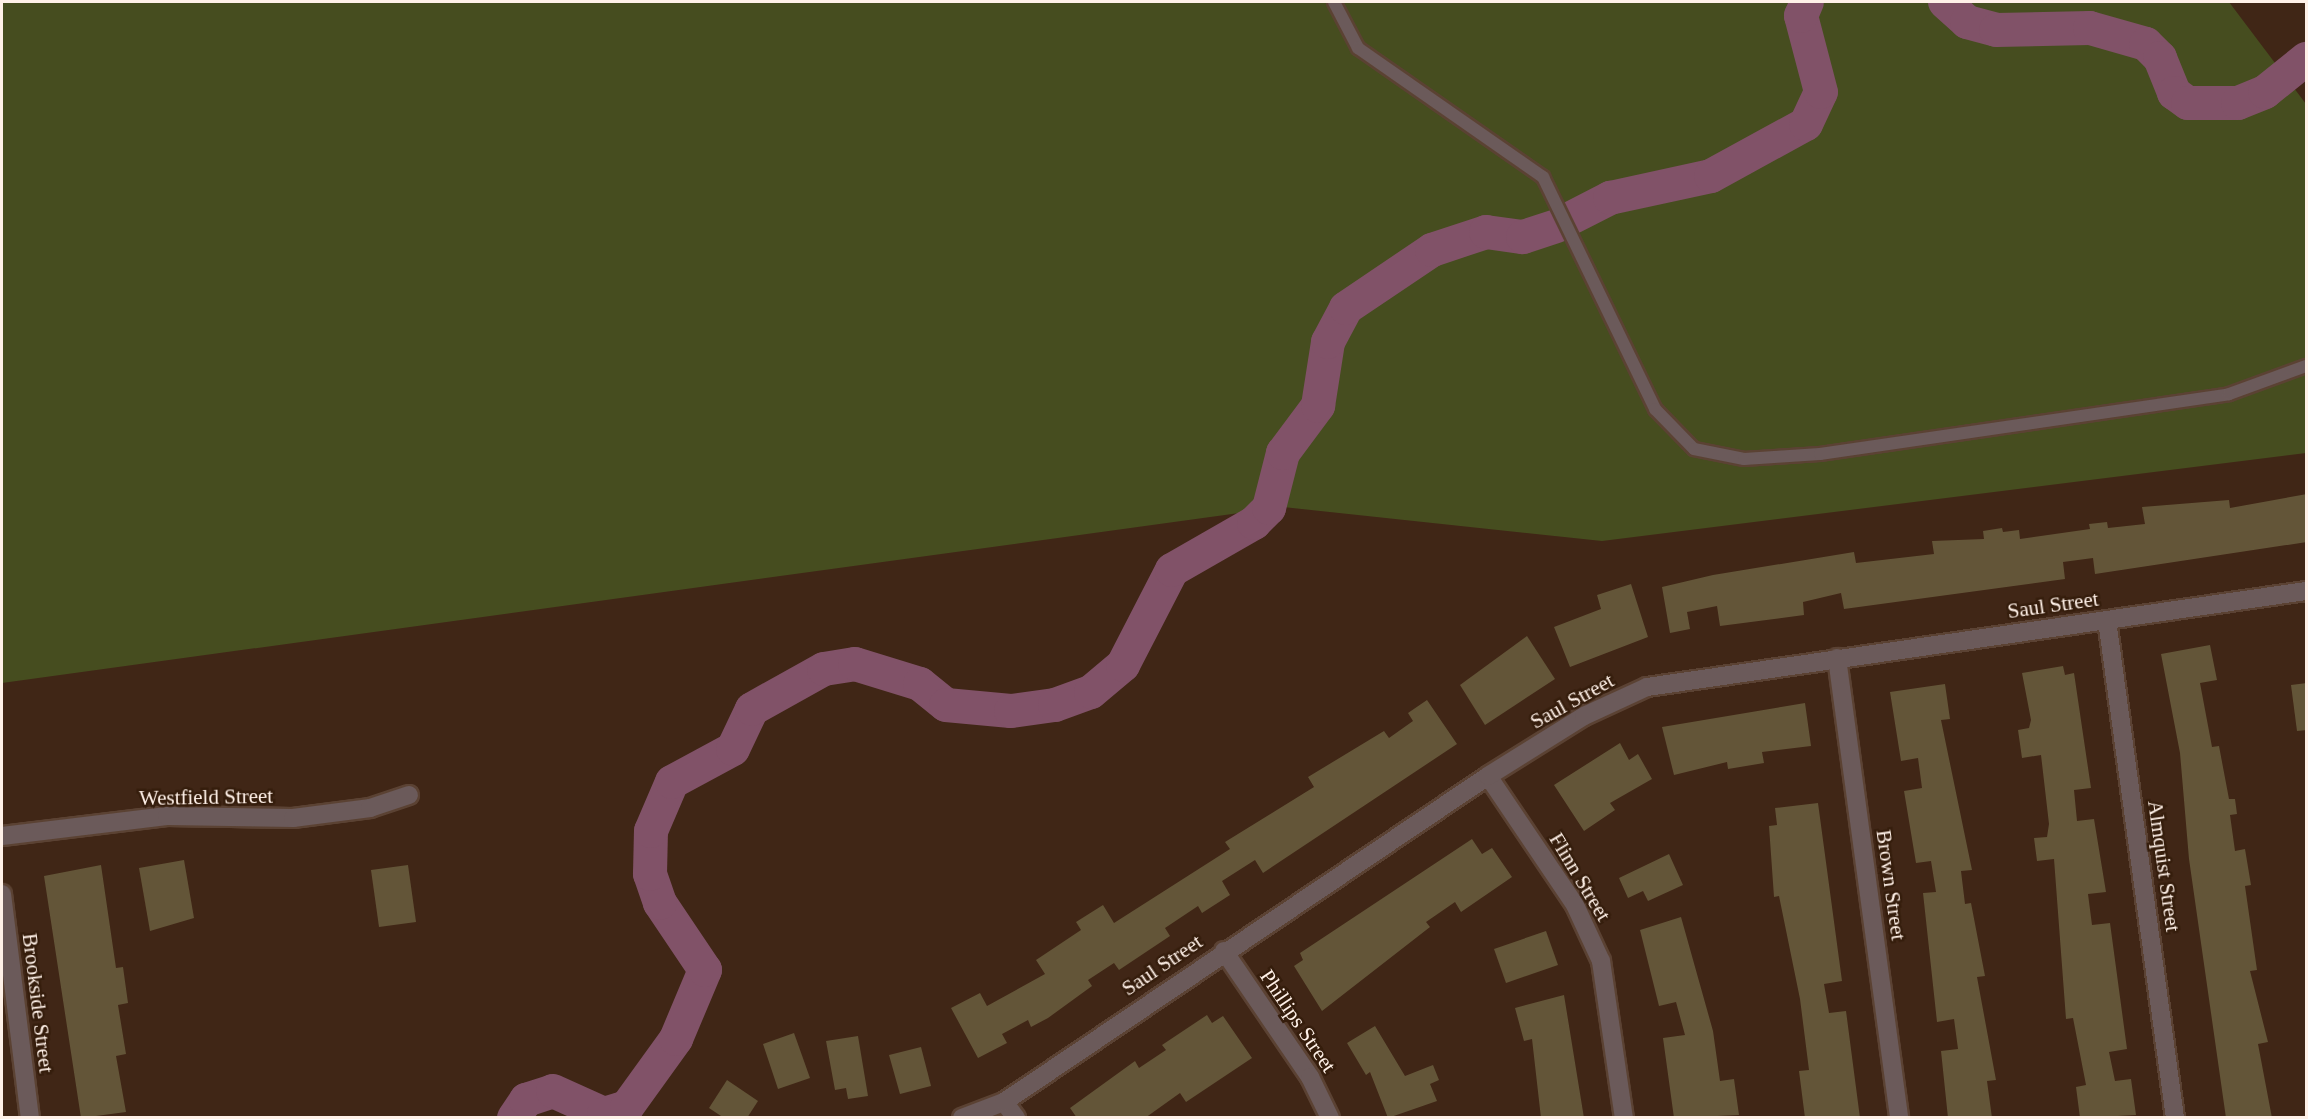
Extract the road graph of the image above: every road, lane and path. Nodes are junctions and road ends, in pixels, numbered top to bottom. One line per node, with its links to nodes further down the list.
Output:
1 (1334, 2): 2 (lane)
2 (2307, 366)
3 (2307, 591): 4 (street, Saul Street)
4 (2107, 620): 5 (street, Saul Street); 18 (street, Almquist Street)
5 (1837, 658): 6 (street, Saul Street); 17 (street, Brown Street)
6 (1488, 776): 10 (street, Saul Street); 16 (street, Flinn Street)
7 (409, 795): 8 (street, Westfield Street)
8 (2, 836)
9 (2, 894): 12 (street, Brookside Street)
10 (1224, 951): 11 (street, Saul Street); 15 (street, Phillips Street)
11 (1004, 1101): 13 (street, Saul Street); 14 (street)
12 (30, 1118)
13 (962, 1118)
14 (1016, 1118)
15 (1330, 1118)
16 (1623, 1118)
17 (1899, 1118)
18 (2175, 1118)

